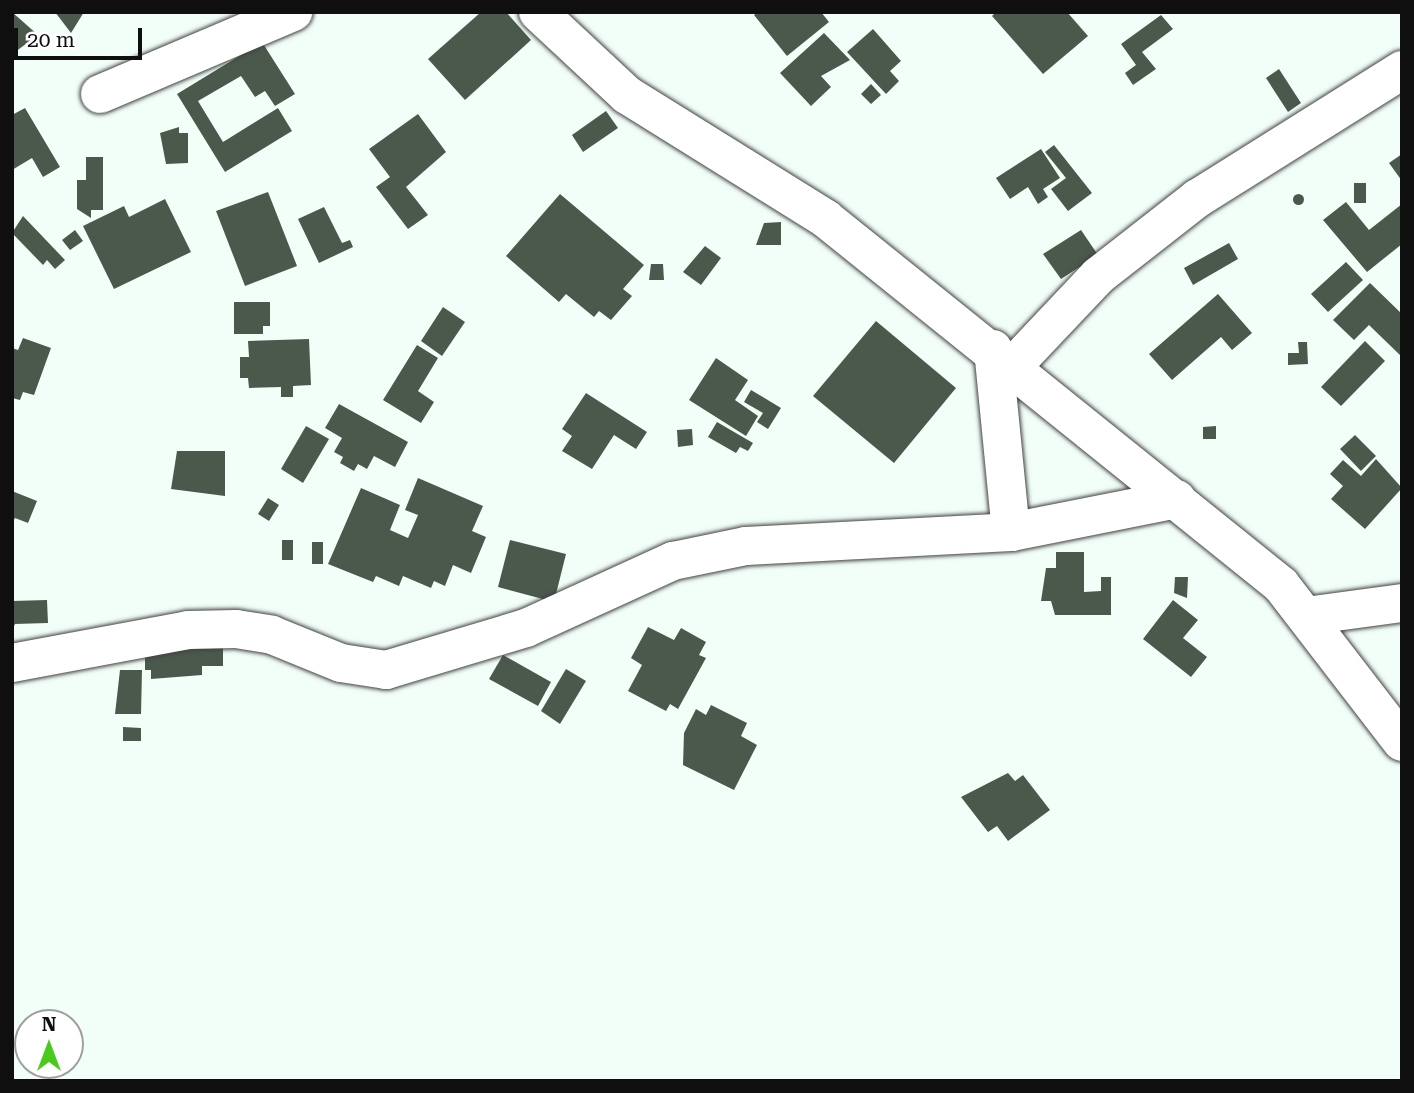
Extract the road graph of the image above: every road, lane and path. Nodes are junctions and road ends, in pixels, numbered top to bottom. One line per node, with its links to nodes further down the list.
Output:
1 (293, 12): 4 (street)
2 (538, 12): 5 (street)
3 (1402, 70): 5 (street)
4 (100, 94)
5 (1003, 358): 6 (street); 7 (street)
6 (1177, 499): 7 (street); 9 (street)
7 (1011, 532): 10 (street)
8 (1402, 603): 9 (street)
9 (1306, 616): 11 (street)
10 (12, 663)
11 (1402, 742)

